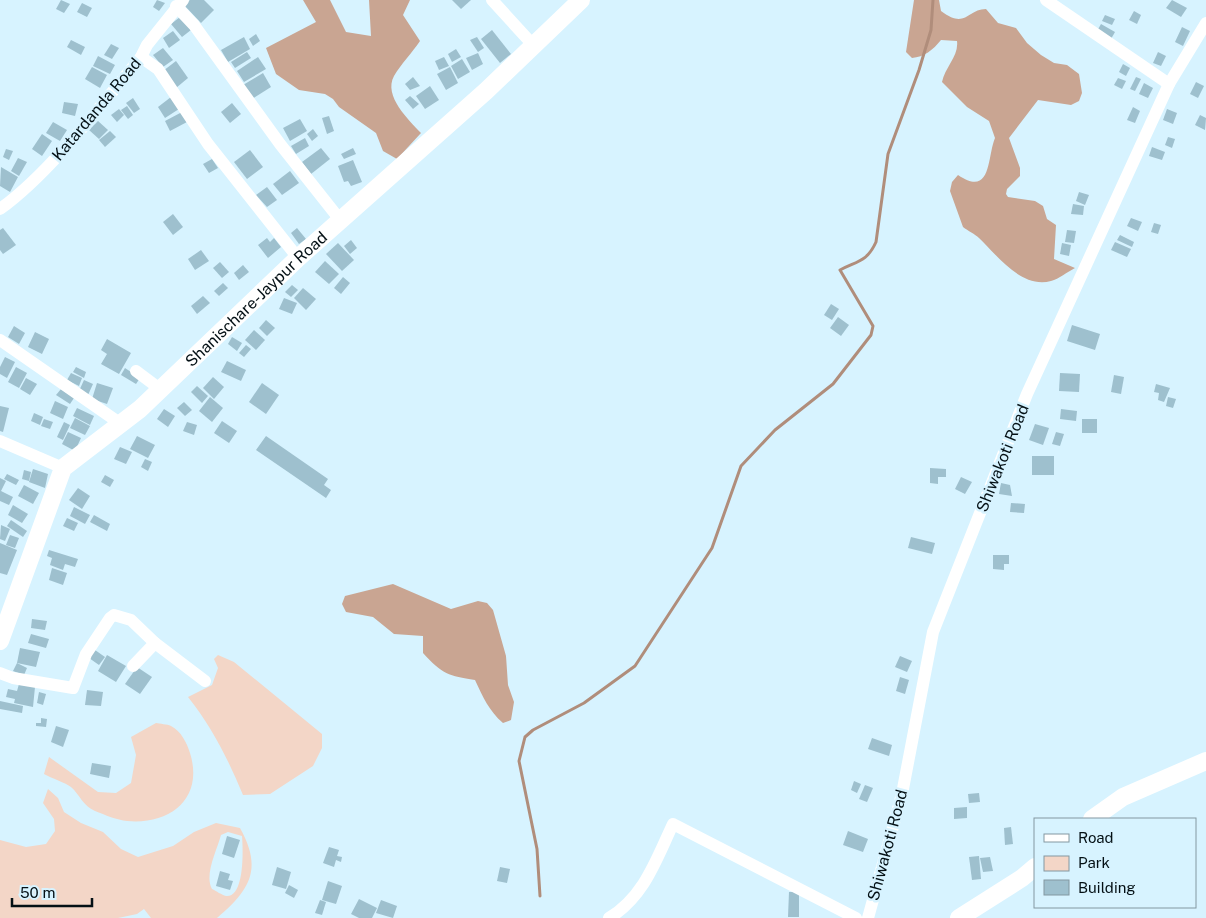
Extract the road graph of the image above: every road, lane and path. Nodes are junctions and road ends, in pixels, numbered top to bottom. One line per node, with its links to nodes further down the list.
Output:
1 (492, 0): 6 (street)
2 (581, 0): 6 (street, Shanischare-Jaypur Road)
3 (1046, 0): 8 (street)
4 (180, 3): 7 (street, Katardanda Road); 10 (street)
5 (1206, 23): 8 (street, Shiwakoti Road)
6 (534, 46): 10 (street, Shanischare-Jaypur Road)
7 (141, 57): 9 (street, Katardanda Road); 11 (street)
8 (1169, 84): 28 (street, Shiwakoti Road)
9 (0, 209)
10 (341, 221): 11 (street, Shanischare-Jaypur Road)
11 (298, 258): 14 (street, Shanischare-Jaypur Road)
12 (0, 340): 15 (street)
13 (136, 371): 14 (street)
14 (160, 389): 15 (street, Shanischare-Jaypur Road)
15 (121, 424): 17 (street, Shanischare-Jaypur Road)
16 (0, 441): 17 (street)
17 (64, 468): 18 (street)
18 (0, 641)
19 (155, 643): 20 (street); 21 (street); 22 (street)
20 (133, 666)
21 (0, 672)
22 (205, 681)
23 (1206, 761): 24 (street)
24 (1093, 818)
25 (1034, 868): 29 (street)
26 (609, 918): 27 (street)
27 (856, 918)
28 (868, 918)
29 (959, 918)

